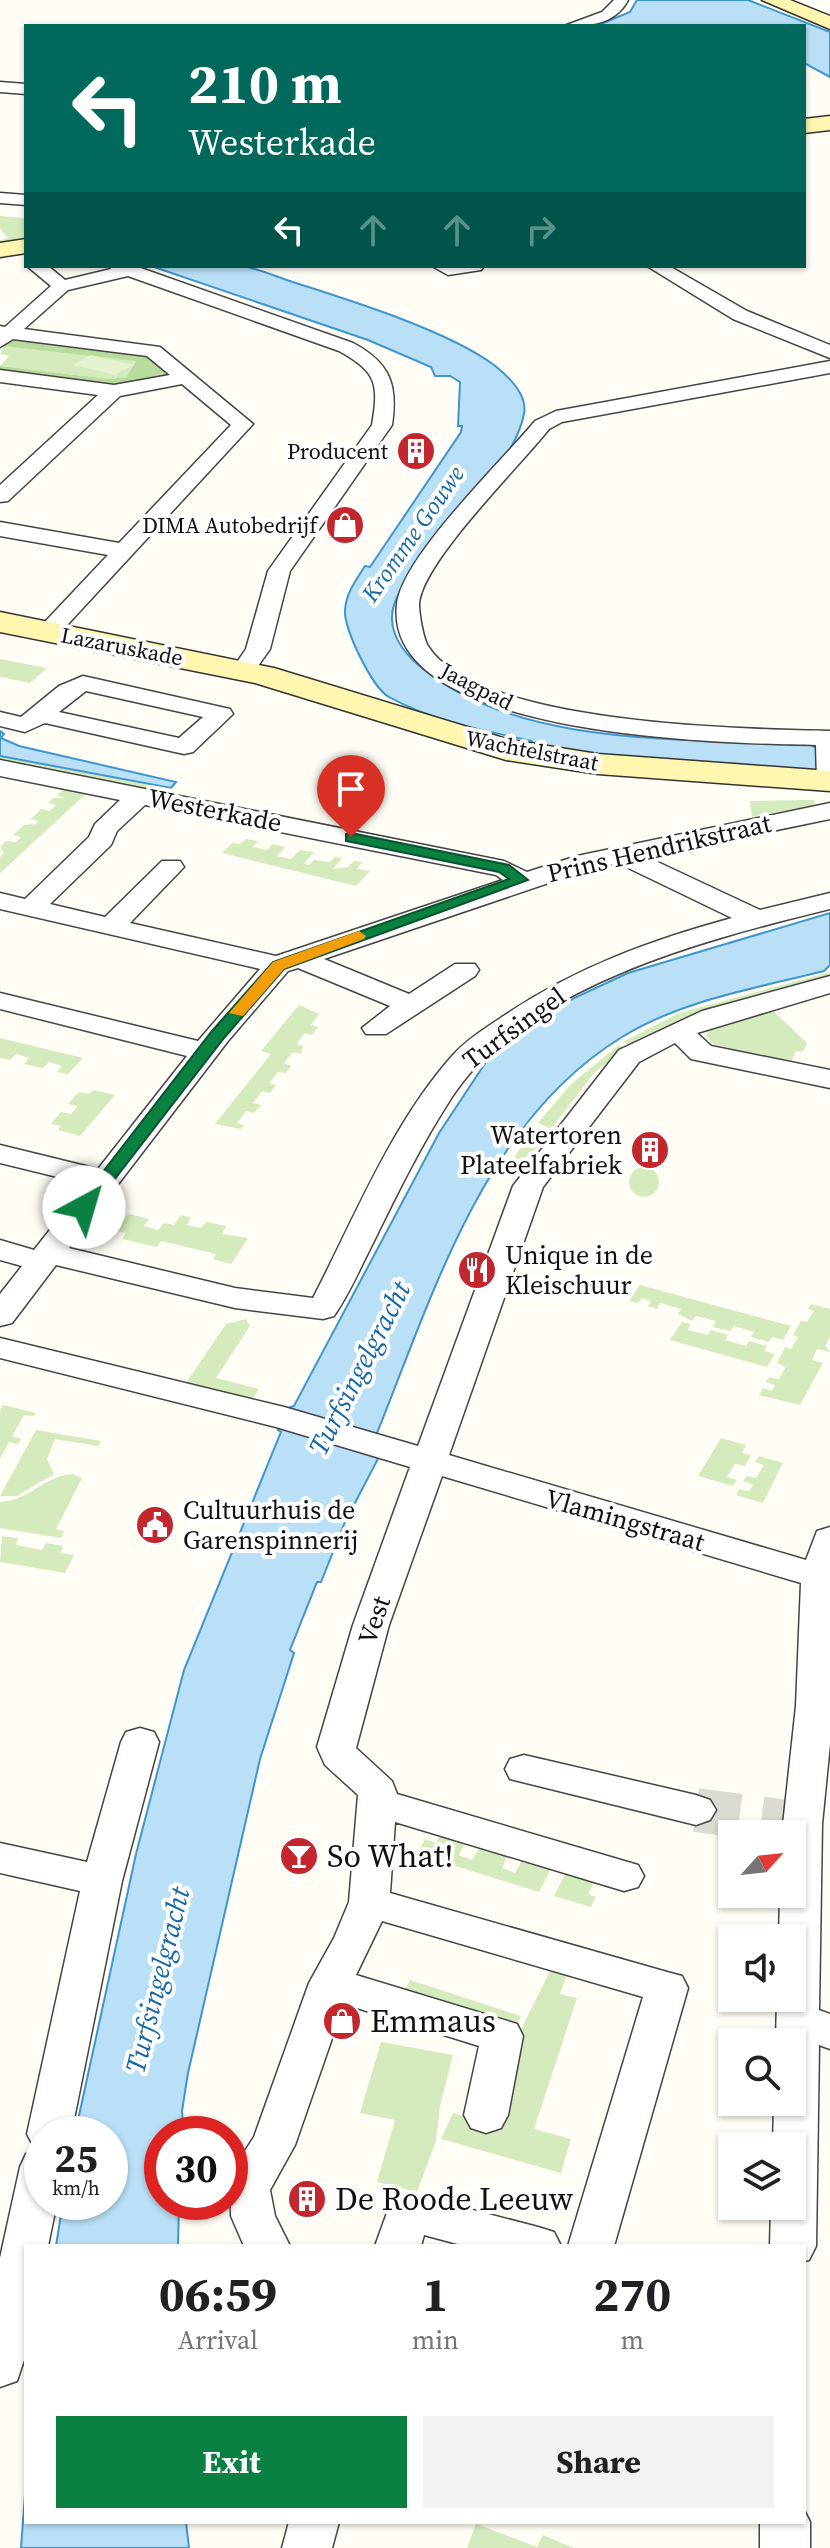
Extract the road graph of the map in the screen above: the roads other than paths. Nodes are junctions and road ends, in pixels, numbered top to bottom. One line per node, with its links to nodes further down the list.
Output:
1 (621, 0): 4 (street)
2 (775, 1): 3 (main road)
3 (830, 23)
4 (577, 24)
5 (0, 87): 6 (street)
6 (24, 89)
7 (830, 123): 8 (main road)
8 (806, 126)
9 (0, 198): 10 (street)
10 (24, 200)
11 (24, 246): 12 (main road)
12 (0, 250)
13 (39, 268): 16 (street)
14 (123, 268): 16 (street); 28 (street)
15 (659, 268): 18 (street)
16 (62, 286): 17 (street)
17 (3, 335): 21 (street)
18 (830, 352)
19 (830, 367): 31 (street, Jaagpad)
20 (0, 376): 22 (street)
21 (185, 378): 22 (street); 25 (street)
22 (114, 391): 23 (street)
23 (0, 496)
24 (0, 529): 25 (street)
25 (126, 551): 27 (street)
26 (0, 622): 27 (main road, Lazaruskade)
27 (49, 631): 28 (main road, Lazaruskade)
28 (243, 671): 31 (main road, Wachtelstraat)
29 (0, 719): 30 (street)
30 (33, 720): 30 (street)
31 (829, 756)
32 (0, 768): 33 (street, Westerkade)
33 (139, 796): 37 (street, Westerkade); 40 (street)
34 (830, 811): 35 (street, Prins Hendrikstraat)
35 (621, 855): 37 (street, Prins Hendrikstraat); 41 (street)
36 (171, 867): 42 (street)
37 (521, 880): 43 (street, Prins Hendrikstraat)
38 (0, 901): 40 (street)
39 (830, 901): 41 (street, Turfsingel)
40 (31, 908): 42 (street)
41 (755, 918): 55 (street, Turfsingel)
42 (110, 927): 43 (street)
43 (287, 961): 47 (street); 50 (street)
44 (465, 970): 47 (street)
45 (830, 984): 49 (street, Vest)
46 (0, 1001): 50 (street)
47 (411, 1005): 48 (street)
48 (376, 1028)
49 (678, 1030): 51 (street); 58 (street, Vest)
50 (207, 1052): 53 (street)
51 (830, 1079)
52 (0, 1154): 53 (street)
53 (106, 1180): 55 (street)
54 (0, 1250): 55 (street)
55 (44, 1257): 56 (street)
56 (0, 1316)
57 (0, 1348): 58 (street, Vlamingstraat)
58 (430, 1463): 59 (street, Vlamingstraat); 62 (street, Vest)
59 (826, 1565): 69 (street)
60 (140, 1742): 66 (street)
61 (524, 1769): 63 (street)
62 (379, 1803): 65 (street); 67 (street)
63 (696, 1810)
64 (0, 1858): 66 (street)
65 (624, 1876)
66 (102, 1881): 71 (street)
67 (369, 1902): 68 (street); 77 (street)
68 (330, 1983): 70 (street); 74 (street)
69 (813, 2025): 78 (street)
70 (486, 2115)
71 (53, 2116)
72 (31, 2220): 73 (street)
73 (26, 2244)
74 (266, 2244)
75 (399, 2244): 76 (street)
76 (530, 2244)
77 (592, 2244)
78 (793, 2244)
79 (24, 2252): 80 (street)
80 (0, 2366)
81 (313, 2524): 83 (street)
82 (785, 2524): 84 (street)
83 (307, 2548)
84 (785, 2548)

